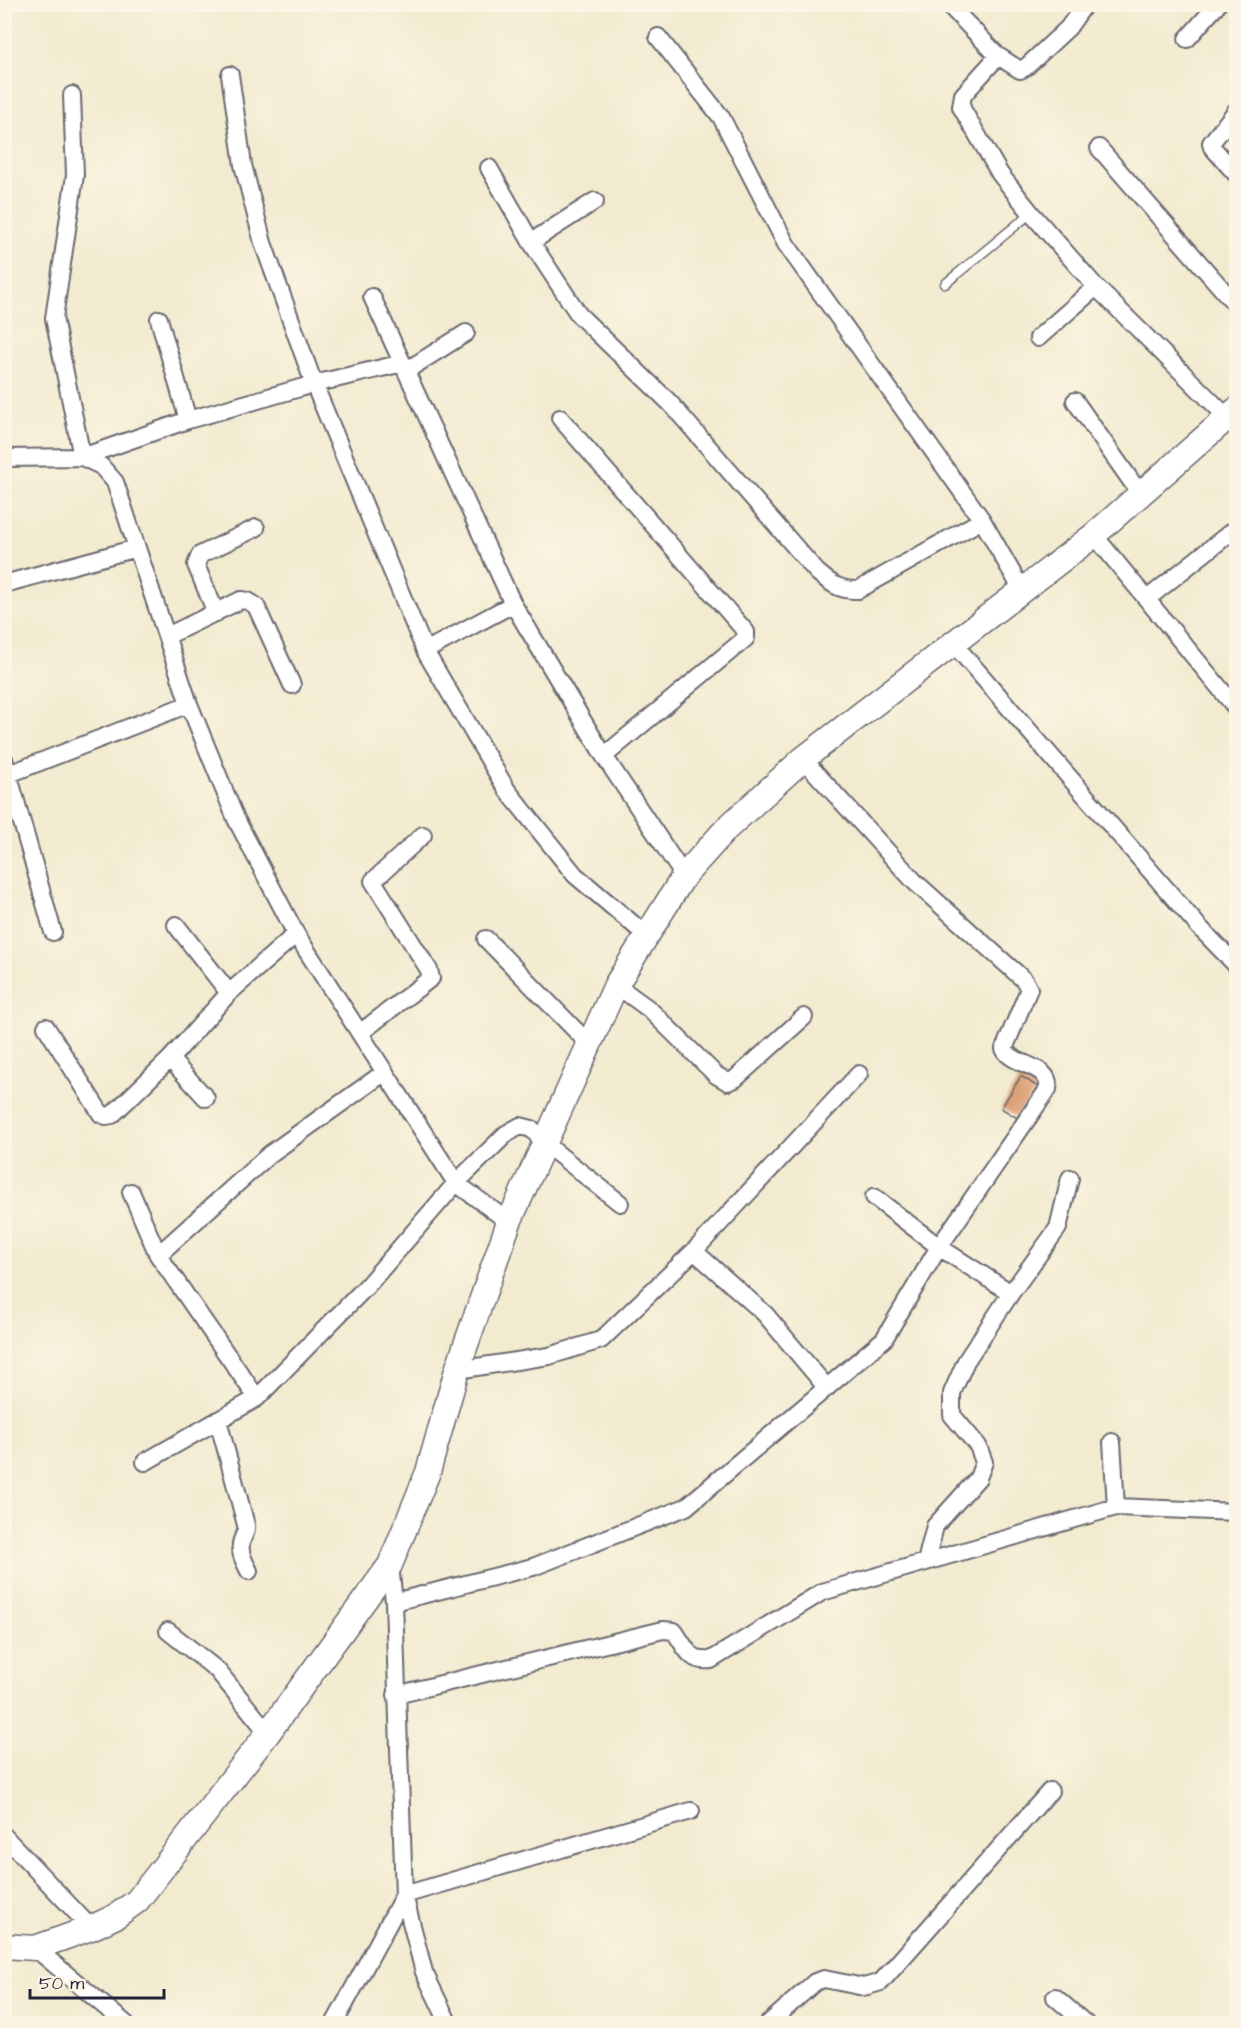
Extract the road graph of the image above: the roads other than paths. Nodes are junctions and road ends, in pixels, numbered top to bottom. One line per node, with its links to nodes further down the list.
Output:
1 (948, 4): 6 (street)
2 (1084, 4): 6 (street)
3 (1218, 4): 5 (street)
4 (658, 37): 32 (street)
5 (1186, 39)
6 (998, 56): 14 (street)
7 (230, 75): 24 (street)
8 (72, 95): 29 (street)
9 (1236, 111): 12 (street)
10 (1099, 148): 19 (street)
11 (489, 168): 15 (street)
12 (1236, 174)
13 (595, 201): 15 (street)
14 (1031, 213): 16 (lane); 17 (street)
15 (531, 242): 32 (street)
16 (945, 284)
17 (1096, 287): 22 (street); 27 (street)
18 (372, 297): 23 (street)
19 (1236, 305)
20 (159, 319): 28 (street)
21 (466, 333): 23 (street)
22 (1038, 338)
23 (405, 367): 24 (street); 40 (street)
24 (314, 384): 28 (street); 44 (street)
25 (1075, 401): 31 (street)
26 (560, 418): 48 (street)
27 (1234, 418): 31 (main road)
28 (188, 420): 29 (street)
29 (82, 457): 30 (street); 36 (street)
30 (4, 458)
31 (1141, 495): 35 (main road)
32 (982, 520): 38 (street)
33 (256, 528): 41 (street)
34 (1231, 532): 39 (street)
35 (1094, 535): 38 (main road); 39 (street)
36 (137, 548): 37 (street); 42 (street)
37 (4, 584)
38 (1022, 590): 43 (main road)
39 (1147, 599): 47 (street)
40 (513, 604): 44 (street); 48 (street)
41 (216, 613): 42 (street); 45 (street)
42 (167, 636): 46 (street)
43 (953, 644): 49 (main road); 58 (street)
44 (425, 651): 56 (street)
45 (292, 685)
46 (189, 704): 50 (street); 55 (street)
47 (1236, 708)
48 (604, 756): 52 (street)
49 (803, 759): 52 (main road); 76 (street)
50 (7, 766): 54 (street)
51 (423, 835): 63 (street)
52 (684, 876): 56 (main road)
53 (176, 925): 60 (street)
54 (53, 932)
55 (296, 934): 60 (street); 63 (street)
56 (646, 935): 59 (main road)
57 (486, 939): 64 (street)
58 (1236, 965)
59 (616, 986): 61 (street); 64 (main road)
60 (229, 993): 65 (street)
61 (804, 1017)
62 (46, 1027): 65 (street)
63 (360, 1033): 66 (street)
64 (589, 1044): 69 (main road)
65 (170, 1059): 68 (street)
66 (385, 1072): 71 (street); 78 (street)
67 (859, 1074): 77 (street)
68 (206, 1098)
69 (544, 1143): 71 (street); 74 (street); 75 (main road)
70 (1070, 1178): 79 (street)
71 (456, 1183): 75 (street); 82 (street)
72 (131, 1192): 78 (street)
73 (874, 1197): 76 (street)
74 (620, 1203)
75 (509, 1222): 80 (main road)
76 (939, 1248): 79 (street); 81 (street)
77 (694, 1251): 80 (street); 81 (street)
78 (158, 1255): 82 (street)
79 (1011, 1293): 88 (street)
80 (457, 1370): 89 (main road)
81 (827, 1388): 91 (street)
82 (257, 1398): 83 (street)
83 (218, 1420): 85 (street); 90 (street)
84 (1112, 1442): 86 (street)
85 (145, 1462)
86 (1116, 1507): 87 (street); 88 (street)
87 (1236, 1512)
88 (926, 1562): 93 (street)
89 (390, 1566): 91 (street); 94 (main road)
90 (249, 1571)
91 (394, 1602): 93 (street)
92 (168, 1631): 94 (street)
93 (396, 1695): 98 (street)
94 (268, 1734): 99 (main road)
95 (1050, 1791): 106 (street)
96 (691, 1811): 98 (street)
97 (4, 1836): 99 (street)
98 (404, 1895): 104 (street); 105 (street)
99 (91, 1928): 101 (main road)
100 (4, 1946): 101 (main road)
101 (35, 1948): 103 (street)
102 (1055, 1997): 107 (street)
103 (126, 2024)
104 (334, 2024)
105 (449, 2024)
106 (768, 2024)
107 (1086, 2024)

